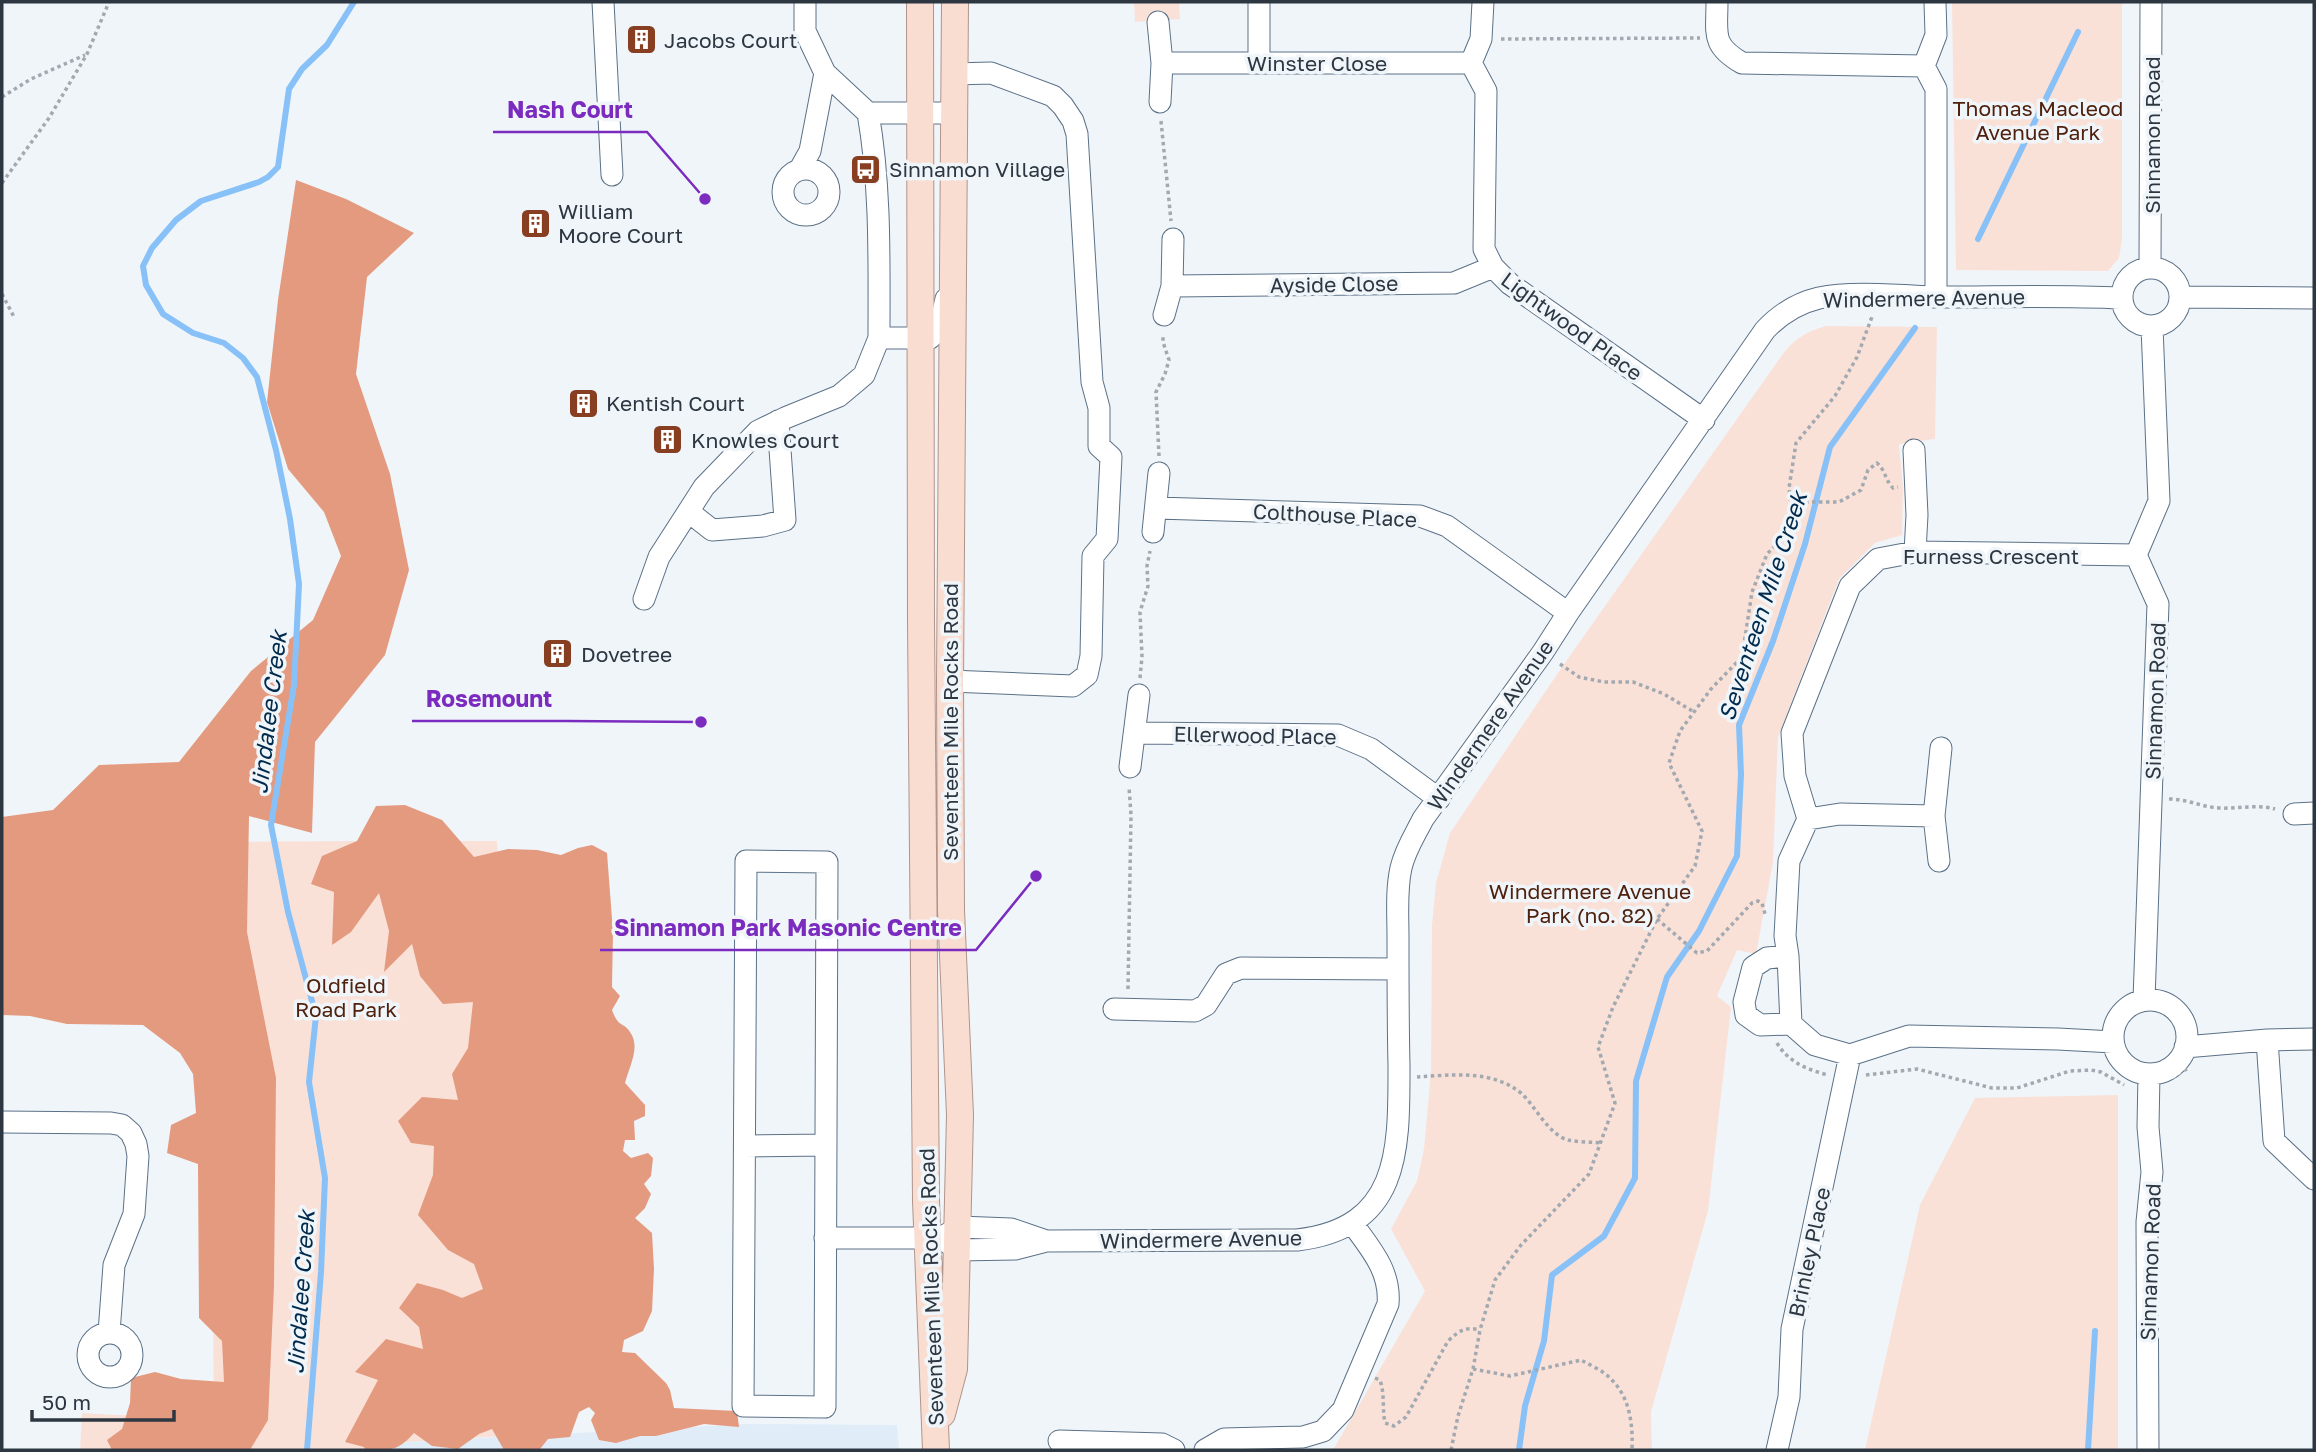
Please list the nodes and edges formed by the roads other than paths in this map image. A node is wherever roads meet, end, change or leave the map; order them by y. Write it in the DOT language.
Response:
graph roads {
  1 [pos="603,2"];
  2 [pos="805,2"];
  3 [pos="920,2"];
  4 [pos="955,2"];
  5 [pos="1259,2"];
  6 [pos="1483,2"];
  7 [pos="1717,2"];
  8 [pos="1936,2"];
  9 [pos="2151,2"];
  10 [pos="1158,22"];
  11 [pos="1259,62"];
  12 [pos="1163,63"];
  13 [pos="1471,63"];
  14 [pos="1924,66"];
  15 [pos="825,73"];
  16 [pos="954,74"];
  17 [pos="1160,102"];
  18 [pos="868,113"];
  19 [pos="920,113"];
  20 [pos="954,113"];
  21 [pos="805,160"];
  22 [pos="612,175"];
  23 [pos="1173,239"];
  24 [pos="1493,267"];
  25 [pos="2150,268"];
  26 [pos="951,276"];
  27 [pos="1172,286"];
  28 [pos="1936,296"];
  29 [pos="2180,297"];
  30 [pos="2314,298"];
  31 [pos="2121,299"];
  32 [pos="1164,316"];
  33 [pos="2152,327"];
  34 [pos="922,337"];
  35 [pos="880,338"];
  36 [pos="1704,420"];
  37 [pos="778,421"];
  38 [pos="1914,450"];
  39 [pos="1159,473"];
  40 [pos="1157,508"];
  41 [pos="689,512"];
  42 [pos="1153,532"];
  43 [pos="1915,552"];
  44 [pos="2136,555"];
  45 [pos="644,599"];
  46 [pos="1568,612"];
  47 [pos="950,681"];
  48 [pos="1139,695"];
  49 [pos="1136,733"];
  50 [pos="1941,748"];
  51 [pos="1130,767"];
  52 [pos="1439,799"];
  53 [pos="1934,816"];
  54 [pos="1808,819"];
  55 [pos="1939,861"];
  56 [pos="1788,956"];
  57 [pos="1398,969"];
  58 [pos="2144,1000"];
  59 [pos="1121,1009"];
  60 [pos="1791,1024"];
  61 [pos="2314,1039"];
  62 [pos="2267,1040"];
  63 [pos="2113,1042"];
  64 [pos="2185,1047"];
  65 [pos="1850,1055"];
  66 [pos="2149,1074"];
  67 [pos="2,1122"];
  68 [pos="826,1145"];
  69 [pos="744,1146"];
  70 [pos="2314,1179"];
  71 [pos="1352,1223"];
  72 [pos="825,1238"];
  73 [pos="946,1238"];
  74 [pos="109,1333"];
  75 [pos="1059,1441"];
  76 [pos="936,1445"];
  77 [pos="1174,1450"];
  78 [pos="1205,1450"];
  79 [pos="1777,1450"];
  80 [pos="2148,1450"];
  1 -- 22 [label="street"];
  2 -- 15 [label="street"];
  3 -- 19 [label="main road, Seventeen Mile Rocks Road"];
  4 -- 16 [label="main road, Seventeen Mile Rocks Road"];
  5 -- 11 [label="street"];
  6 -- 13 [label="street"];
  7 -- 14 [label="street"];
  8 -- 14 [label="street"];
  9 -- 25 [label="street, Sinnamon Road"];
  10 -- 12 [label="street"];
  11 -- 12 [label="street, Winster Close"];
  11 -- 13 [label="street, Winster Close"];
  12 -- 17 [label="street"];
  13 -- 24 [label="street, Lightwood Place"];
  14 -- 28 [label="street"];
  15 -- 18 [label="street"];
  15 -- 21 [label="street"];
  16 -- 20 [label="main road, Seventeen Mile Rocks Road"];
  16 -- 47 [label="street"];
  18 -- 19 [label="street"];
  18 -- 35 [label="street"];
  19 -- 20 [label="street"];
  19 -- 34 [label="main road, Seventeen Mile Rocks Road"];
  20 -- 26 [label="main road, Seventeen Mile Rocks Road"];
  21 -- 21 [label="street"];
  23 -- 27 [label="street"];
  24 -- 27 [label="street, Ayside Close"];
  24 -- 36 [label="street, Lightwood Place"];
  25 -- 29 [label="street"];
  25 -- 31 [label="street"];
  26 -- 34 [label="street"];
  26 -- 47 [label="main road, Seventeen Mile Rocks Road"];
  27 -- 32 [label="street"];
  28 -- 31 [label="street, Windermere Avenue"];
  28 -- 36 [label="street, Windermere Avenue"];
  29 -- 30 [label="street"];
  29 -- 33 [label="street"];
  31 -- 33 [label="street"];
  33 -- 44 [label="street"];
  34 -- 35 [label="street"];
  34 -- 73 [label="main road, Seventeen Mile Rocks Road"];
  35 -- 37 [label="street"];
  36 -- 46 [label="street, Windermere Avenue"];
  37 -- 41 [label="street"];
  37 -- 41 [label="street"];
  38 -- 43 [label="street"];
  39 -- 40 [label="street"];
  40 -- 42 [label="street"];
  40 -- 46 [label="street, Colthouse Place"];
  41 -- 45 [label="street"];
  43 -- 44 [label="street, Furness Crescent"];
  43 -- 54 [label="street, Furness Crescent"];
  44 -- 58 [label="street, Sinnamon Road"];
  46 -- 52 [label="street, Windermere Avenue"];
  47 -- 73 [label="main road, Seventeen Mile Rocks Road"];
  48 -- 49 [label="street"];
  49 -- 51 [label="street"];
  49 -- 52 [label="street, Ellerwood Place"];
  50 -- 53 [label="street"];
  52 -- 57 [label="street, Windermere Avenue"];
  53 -- 54 [label="street"];
  53 -- 55 [label="street"];
  54 -- 56 [label="street"];
  56 -- 60 [label="street"];
  56 -- 60 [label="street"];
  57 -- 59 [label="street"];
  57 -- 71 [label="street, Windermere Avenue"];
  58 -- 63 [label="street"];
  58 -- 64 [label="street"];
  60 -- 65 [label="street"];
  61 -- 62 [label="street"];
  62 -- 64 [label="street"];
  62 -- 70 [label="street"];
  63 -- 65 [label="street"];
  63 -- 66 [label="street"];
  64 -- 66 [label="street"];
  65 -- 79 [label="street, Brinley Place"];
  66 -- 80 [label="street, Sinnamon Road"];
  67 -- 74 [label="street"];
  68 -- 69 [label="street"];
  68 -- 69 [label="street"];
  68 -- 72 [label="street"];
  69 -- 72 [label="street"];
  71 -- 73 [label="street, Windermere Avenue"];
  71 -- 78 [label="street"];
  72 -- 73 [label="street, Windermere Avenue"];
  73 -- 76 [label="main road, Seventeen Mile Rocks Road"];
  73 -- 76 [label="main road, Seventeen Mile Rocks Road"];
  75 -- 77 [label="street"];
}
